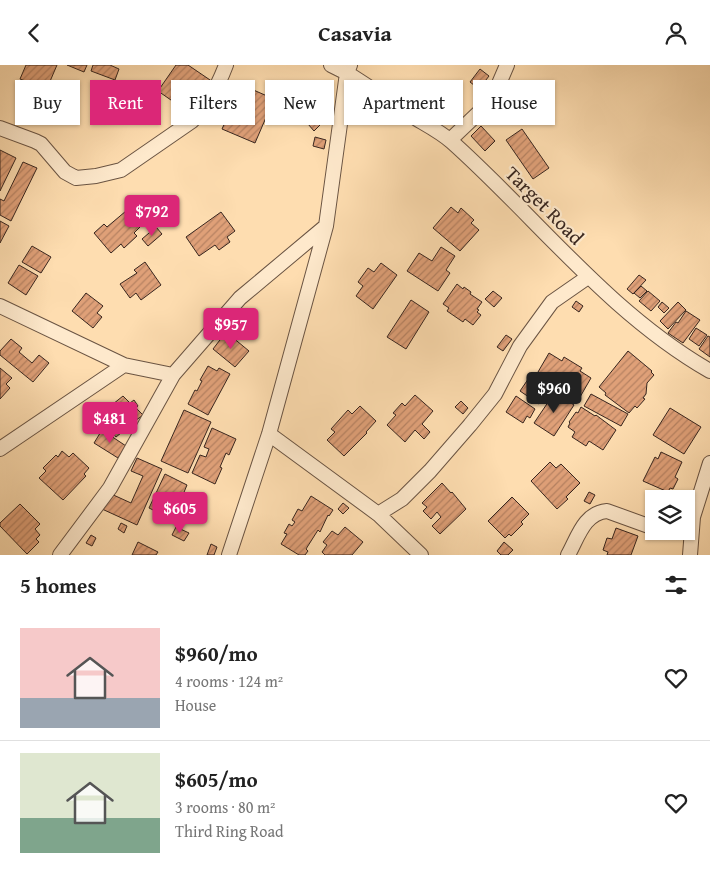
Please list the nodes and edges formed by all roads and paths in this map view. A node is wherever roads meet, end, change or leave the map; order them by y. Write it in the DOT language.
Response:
graph roads {
  1 [pos="226,65"];
  2 [pos="331,65"];
  3 [pos="507,65"];
  4 [pos="349,69"];
  5 [pos="0,128"];
  6 [pos="450,140"];
  7 [pos="326,226"];
  8 [pos="588,277"];
  9 [pos="0,306"];
  10 [pos="124,365"];
  11 [pos="710,371"];
  12 [pos="173,375"];
  13 [pos="269,434"];
  14 [pos="0,449"];
  15 [pos="710,463"];
  16 [pos="695,505"];
  17 [pos="378,514"];
  18 [pos="645,525"];
  19 [pos="690,540"];
  20 [pos="60,555"];
  21 [pos="229,555"];
  22 [pos="421,555"];
  23 [pos="568,555"];
  24 [pos="690,555"];
  1 -- 5 [label="street"];
  2 -- 4 [label="street, Target Road"];
  3 -- 6 [label="street"];
  4 -- 6 [label="street, Target Road"];
  4 -- 7 [label="street"];
  6 -- 8 [label="street, Target Road"];
  7 -- 12 [label="street"];
  7 -- 13 [label="street"];
  8 -- 11 [label="street, Target Road"];
  8 -- 17 [label="street"];
  9 -- 10 [label="street"];
  10 -- 12 [label="street"];
  10 -- 14 [label="street"];
  12 -- 20 [label="street"];
  13 -- 17 [label="street"];
  13 -- 21 [label="street"];
  15 -- 16 [label="street"];
  17 -- 22 [label="street"];
  18 -- 23 [label="street"];
  19 -- 24 [label="street"];
}
